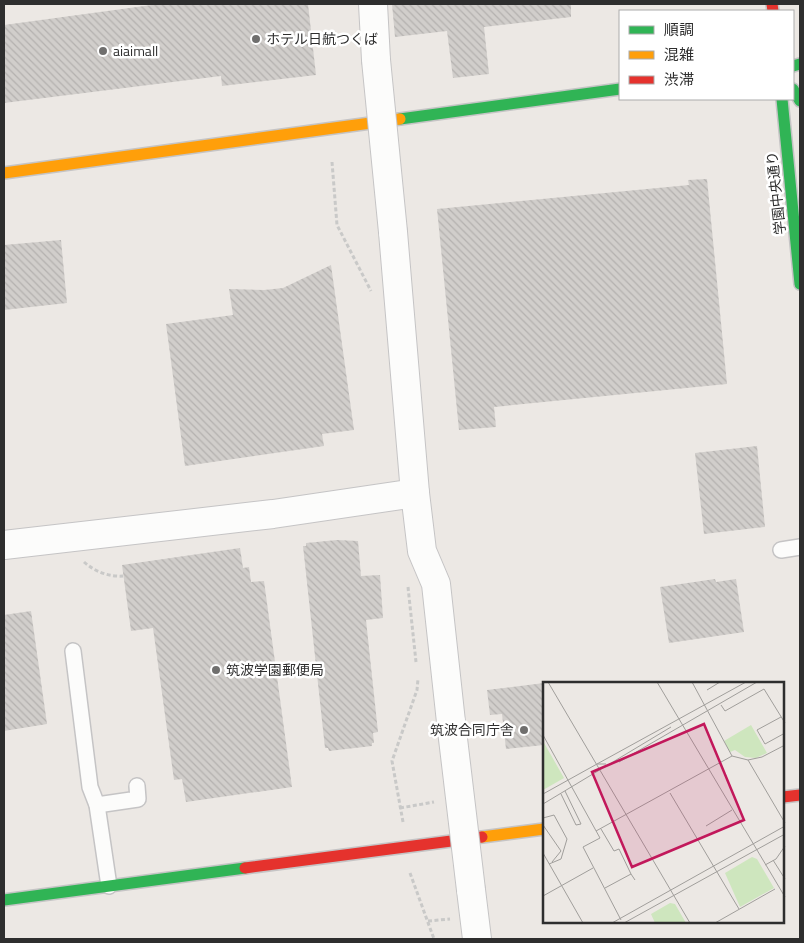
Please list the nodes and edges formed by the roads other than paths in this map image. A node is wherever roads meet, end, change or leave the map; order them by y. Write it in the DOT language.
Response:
graph roads {
  1 [pos="373,4"];
  2 [pos="619,89"];
  3 [pos="782,100"];
  4 [pos="4,173"];
  5 [pos="800,284"];
  6 [pos="415,492"];
  7 [pos="4,545"];
  8 [pos="800,547"];
  9 [pos="781,550"];
  10 [pos="73,652"];
  11 [pos="137,786"];
  12 [pos="800,795"];
  13 [pos="784,797"];
  14 [pos="96,805"];
  15 [pos="543,829"];
  16 [pos="109,886"];
  17 [pos="4,900"];
  18 [pos="476,939"];
  1 -- 6 [label="street, bridge"];
  2 -- 4 [label="street"];
  3 -- 5 [label="street, 学園中央通り"];
  6 -- 7 [label="street"];
  6 -- 18 [label="street, bridge"];
  8 -- 9 [label="lane"];
  10 -- 14 [label="lane"];
  11 -- 14 [label="lane"];
  12 -- 13 [label="street"];
  14 -- 16 [label="lane"];
  15 -- 16 [label="street"];
  16 -- 17 [label="street"];
}
